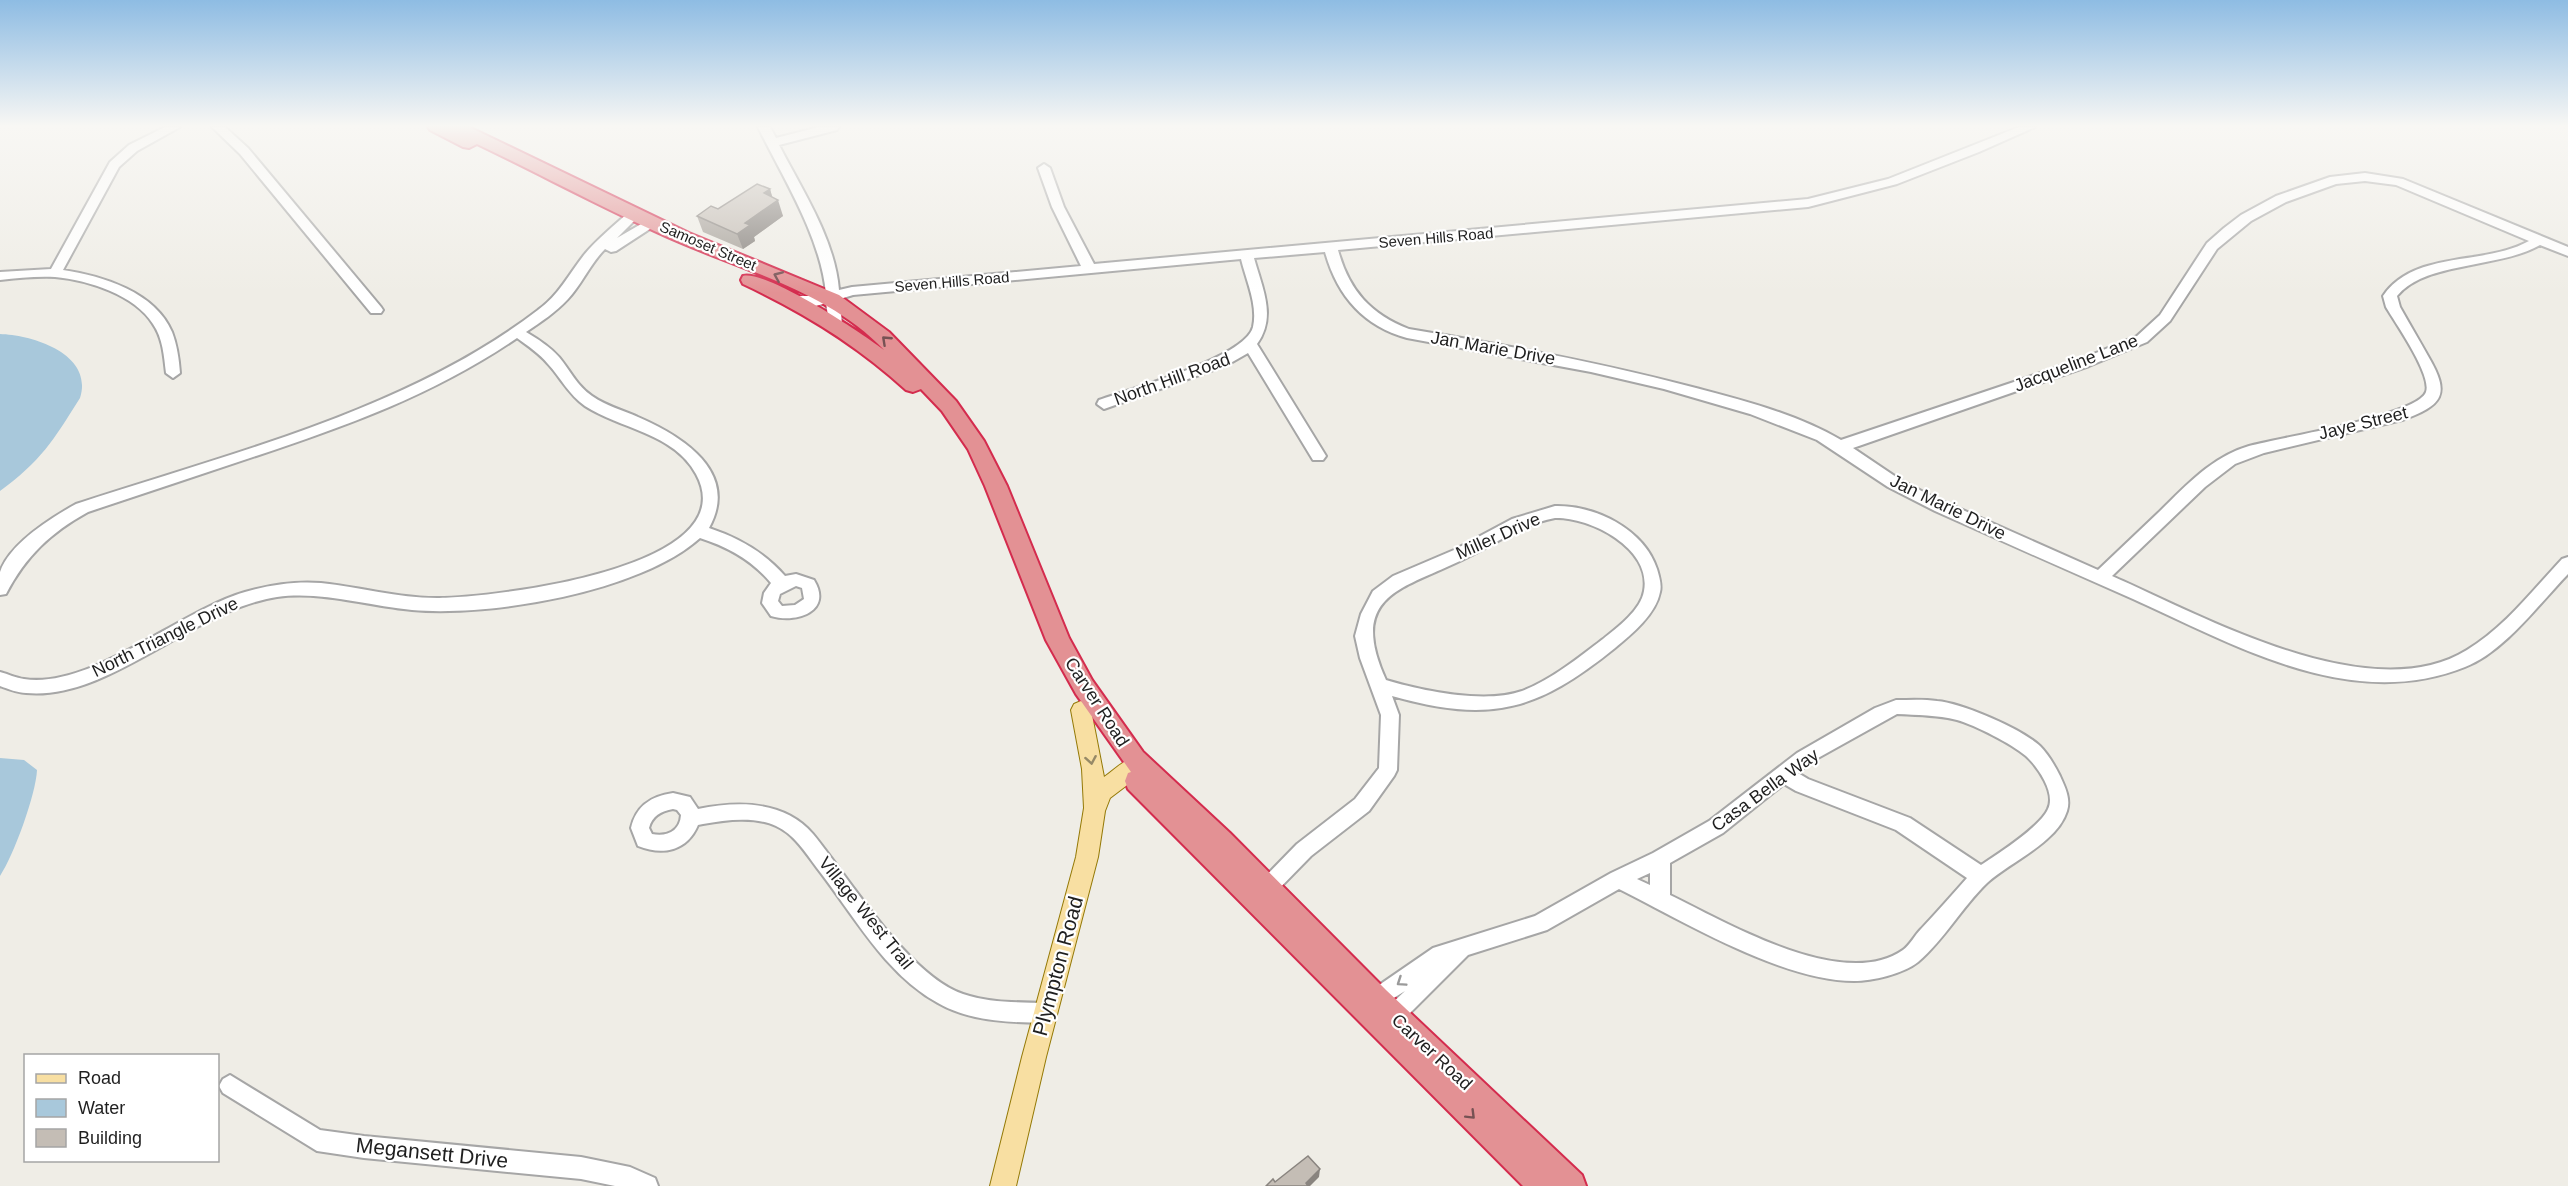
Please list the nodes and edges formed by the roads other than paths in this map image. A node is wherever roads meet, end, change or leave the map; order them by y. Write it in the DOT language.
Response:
graph roads {
  1 [pos="104,182"];
  2 [pos="270,182"];
  3 [pos="554,182"];
  4 [pos="563,182"];
  5 [pos="791,182"];
  6 [pos="1049,182"];
  7 [pos="1891,182"];
  8 [pos="2333,182"];
  9 [pos="2400,182"];
  10 [pos="639,222"];
  11 [pos="2538,241"];
  12 [pos="1331,248"];
  13 [pos="2568,252"];
  14 [pos="1246,255"];
  15 [pos="1090,270"];
  16 [pos="56,273"];
  17 [pos="0,276"];
  18 [pos="832,299"];
  19 [pos="794,302"];
  20 [pos="376,310"];
  21 [pos="835,326"];
  22 [pos="517,332"];
  23 [pos="1250,344"];
  24 [pos="173,373"];
  25 [pos="1104,404"];
  26 [pos="1838,447"];
  27 [pos="1318,456"];
  28 [pos="698,531"];
  29 [pos="2568,563"];
  30 [pos="2099,578"];
  31 [pos="782,584"];
  32 [pos="0,589"];
  33 [pos="0,679"];
  34 [pos="1380,685"];
  35 [pos="1081,710"];
  36 [pos="1134,768"];
  37 [pos="1782,773"];
  38 [pos="1094,811"];
  39 [pos="692,818"];
  40 [pos="1660,859"];
  41 [pos="1981,876"];
  42 [pos="1618,879"];
  43 [pos="1262,894"];
  44 [pos="1660,900"];
  45 [pos="1385,1007"];
  46 [pos="1045,1013"];
  47 [pos="230,1086"];
  48 [pos="646,1186"];
  49 [pos="1003,1186"];
  50 [pos="1544,1186"];
  51 [pos="1571,1186"];
  1 -- 16 [label="street"];
  2 -- 20 [label="street"];
  3 -- 10 [label="highway, Samoset Street"];
  4 -- 10 [label="highway, Samoset Street"];
  5 -- 18 [label="street"];
  6 -- 15 [label="street"];
  7 -- 12 [label="street, Seven Hills Road"];
  8 -- 26 [label="street, Jacqueline Lane"];
  9 -- 11 [label="street, Jacqueline Lane"];
  18 -- 10 [label="highway, Samoset Street, one-way"];
  10 -- 19 [label="highway, Samoset Street"];
  10 -- 22 [label="street"];
  11 -- 13 [label="street, Jacqueline Lane"];
  11 -- 30 [label="street, Jaye Street"];
  12 -- 14 [label="street, Seven Hills Road"];
  12 -- 26 [label="street, Jan Marie Drive"];
  14 -- 15 [label="street, Seven Hills Road"];
  14 -- 23 [label="street, North Hill Road"];
  15 -- 18 [label="street, Seven Hills Road"];
  16 -- 17 [label="street"];
  16 -- 24 [label="street"];
  18 -- 19 [label="street, Seven Hills Road"];
  18 -- 21 [label="street"];
  36 -- 18 [label="highway, Carver Road, one-way"];
  19 -- 21 [label="highway, Carver Road"];
  21 -- 35 [label="highway, Carver Road"];
  22 -- 28 [label="street, North Triangle Drive"];
  22 -- 32 [label="street"];
  23 -- 25 [label="street, North Hill Road"];
  23 -- 27 [label="street"];
  26 -- 30 [label="street, Jan Marie Drive"];
  28 -- 31 [label="street"];
  28 -- 33 [label="street, North Triangle Drive"];
  29 -- 30 [label="street, Jan Marie Drive"];
  34 -- 34 [label="street, Miller Drive"];
  34 -- 43 [label="street, Miller Drive"];
  35 -- 36 [label="highway, Carver Road"];
  35 -- 38 [label="main road, one-way"];
  36 -- 38 [label="main road, Plympton Road"];
  36 -- 43 [label="highway, Carver Road"];
  37 -- 40 [label="street, Casa Bella Way"];
  37 -- 41 [label="street"];
  37 -- 41 [label="street, Casa Bella Way"];
  38 -- 46 [label="main road, Plympton Road"];
  39 -- 46 [label="street, Village West Trail"];
  40 -- 42 [label="street, Casa Bella Way"];
  40 -- 44 [label="street"];
  41 -- 44 [label="street, Casa Bella Way"];
  42 -- 44 [label="street, Casa Bella Way"];
  42 -- 45 [label="street, Casa Bella Way"];
  43 -- 45 [label="highway, Carver Road"];
  43 -- 50 [label="highway, Carver Road, one-way"];
  45 -- 51 [label="highway, Carver Road"];
  46 -- 49 [label="main road, Plympton Road"];
  47 -- 48 [label="street, Megansett Drive"];
}
